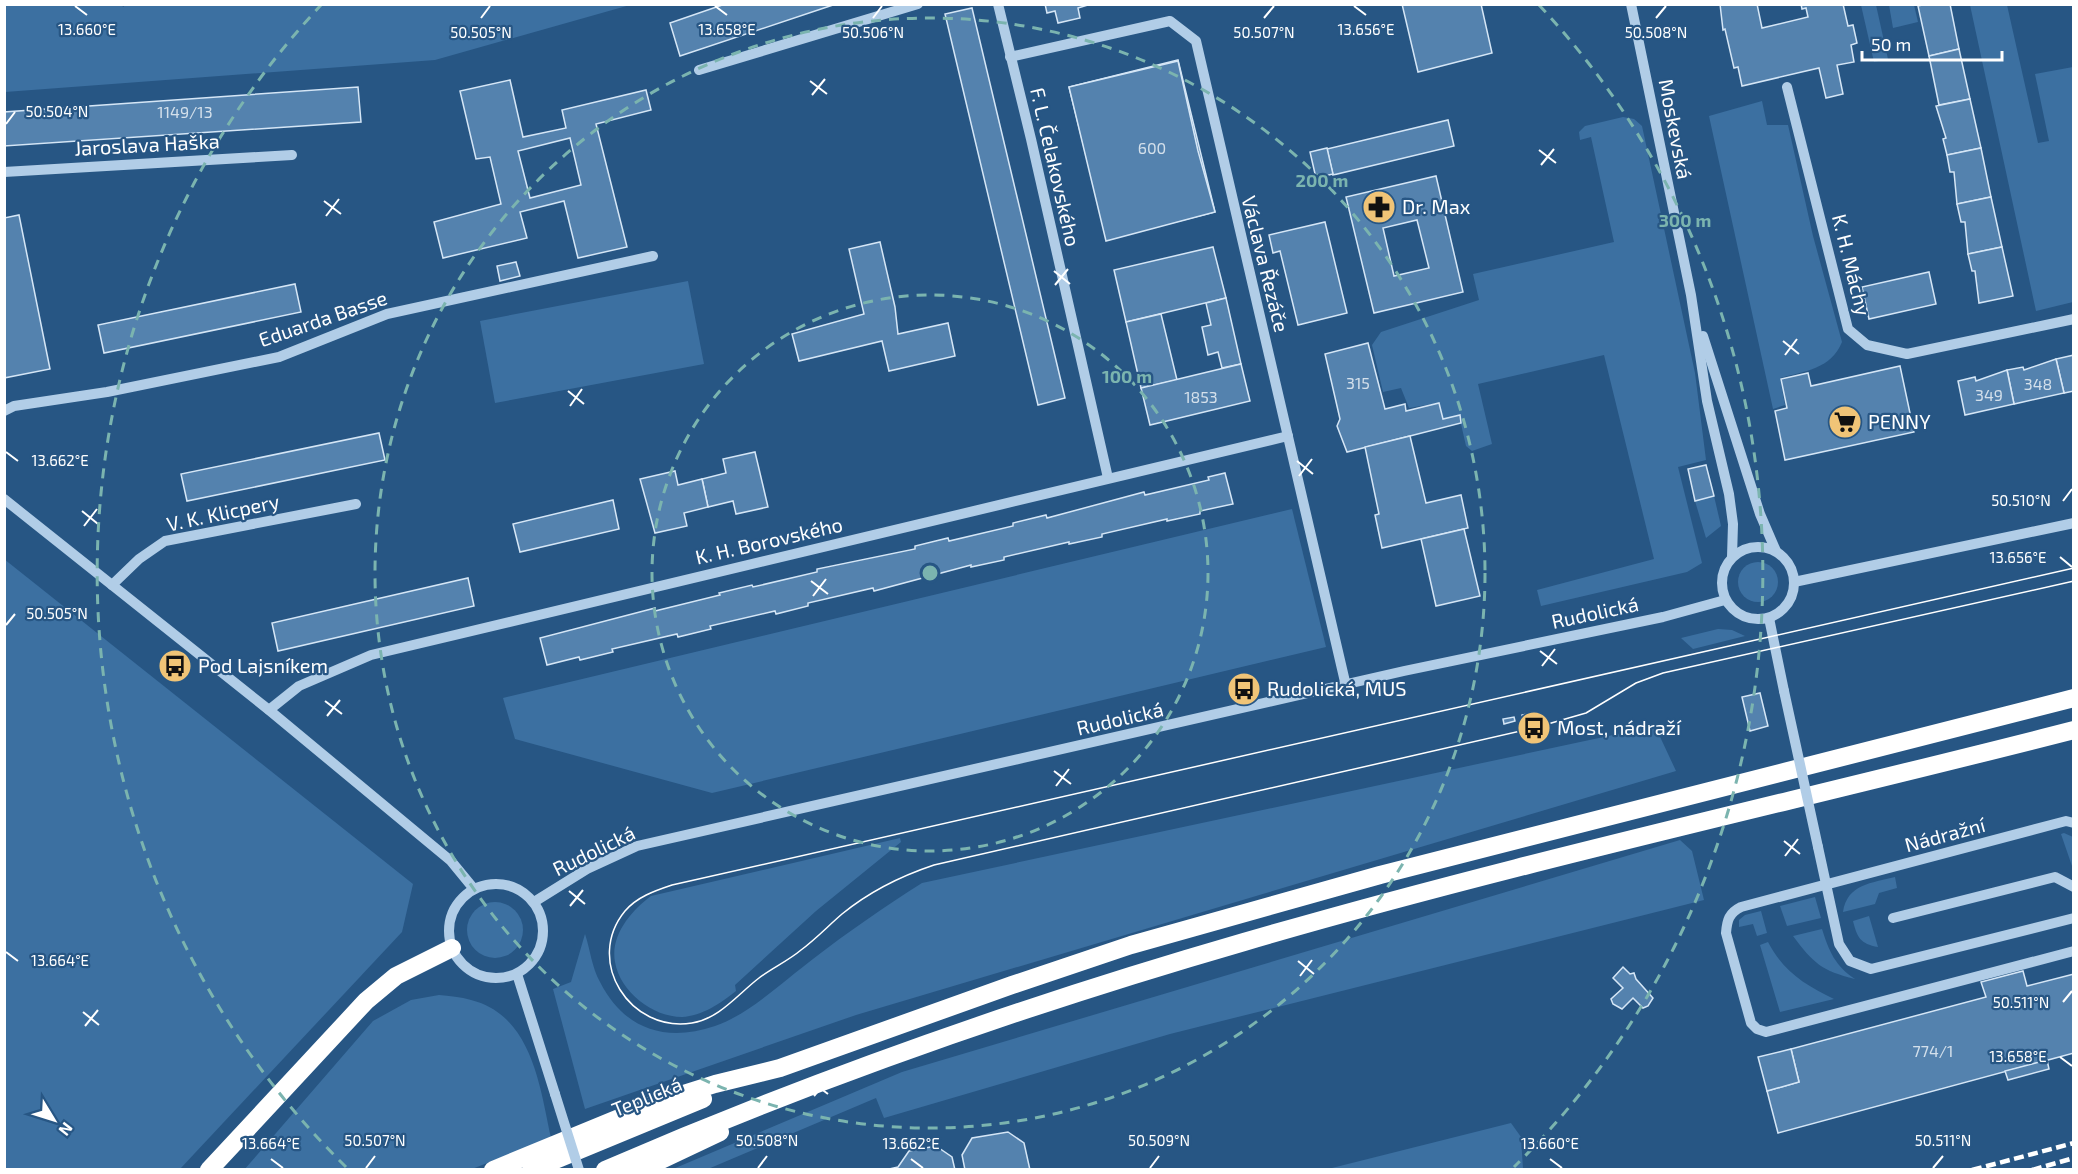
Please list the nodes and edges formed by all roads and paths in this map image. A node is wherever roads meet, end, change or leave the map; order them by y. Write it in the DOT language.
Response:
graph roads {
  1 [pos="918,4"];
  2 [pos="998,4"];
  3 [pos="1631,4"];
  4 [pos="1010,57"];
  5 [pos="699,70"];
  6 [pos="1787,87"];
  7 [pos="292,155"];
  8 [pos="4,172"];
  9 [pos="653,256"];
  10 [pos="1690,295"];
  11 [pos="2073,319"];
  12 [pos="4,411"];
  13 [pos="1288,436"];
  14 [pos="1108,478"];
  15 [pos="4,499"];
  16 [pos="356,504"];
  17 [pos="2073,523"];
  18 [pos="1776,551"];
  19 [pos="1732,557"];
  20 [pos="1794,582"];
  21 [pos="112,585"];
  22 [pos="1725,600"];
  23 [pos="1769,618"];
  24 [pos="1346,686"];
  25 [pos="2073,698"];
  26 [pos="269,710"];
  27 [pos="2073,730"];
  28 [pos="2073,823"];
  29 [pos="1826,883"];
  30 [pos="2073,887"];
  31 [pos="474,889"];
  32 [pos="534,902"];
  33 [pos="1893,918"];
  34 [pos="2073,918"];
  35 [pos="452,948"];
  36 [pos="2073,951"];
  37 [pos="517,974"];
  38 [pos="780,1068"];
  39 [pos="784,1095"];
  40 [pos="244,1134"];
  41 [pos="209,1170"];
  42 [pos="223,1170"];
  43 [pos="493,1170"];
  44 [pos="531,1170"];
  45 [pos="579,1170"];
  46 [pos="605,1170"];
  47 [pos="640,1170"];
  1 -- 5 [label="street"];
  2 -- 4 [label="street, F. L. Čelakovského"];
  3 -- 10 [label="street, Moskevská"];
  4 -- 13 [label="street, Václava Řezáče"];
  4 -- 14 [label="street, F. L. Čelakovského"];
  6 -- 11 [label="street, K. H. Máchy"];
  7 -- 8 [label="street, Jaroslava Haška"];
  9 -- 12 [label="street, Eduarda Basse"];
  10 -- 18 [label="street, Moskevská"];
  10 -- 19 [label="street, Moskevská"];
  13 -- 14 [label="street, K. H. Borovského"];
  13 -- 24 [label="street, Václava Řezáče"];
  14 -- 26 [label="street, K. H. Borovského"];
  15 -- 21 [label="street"];
  16 -- 21 [label="street, V. K. Klicpery"];
  17 -- 20 [label="street"];
  18 -- 19 [label="street"];
  18 -- 20 [label="street"];
  19 -- 22 [label="street"];
  20 -- 23 [label="street"];
  21 -- 26 [label="street"];
  22 -- 23 [label="street"];
  22 -- 24 [label="street, Rudolická"];
  23 -- 29 [label="street, bridge"];
  24 -- 32 [label="street, Rudolická"];
  25 -- 38 [label="highway"];
  26 -- 31 [label="street"];
  27 -- 39 [label="highway"];
  28 -- 29 [label="street, Nádražní"];
  29 -- 34 [label="street"];
  29 -- 36 [label="street, Nádražní"];
  30 -- 33 [label="street"];
  31 -- 32 [label="street"];
  31 -- 35 [label="street"];
  32 -- 37 [label="street"];
  35 -- 37 [label="street"];
  35 -- 40 [label="highway"];
  37 -- 45 [label="street, bridge"];
  38 -- 43 [label="highway"];
  38 -- 44 [label="highway, Teplická"];
  39 -- 46 [label="highway"];
  39 -- 47 [label="highway"];
  40 -- 41 [label="highway"];
  40 -- 42 [label="highway"];
}
